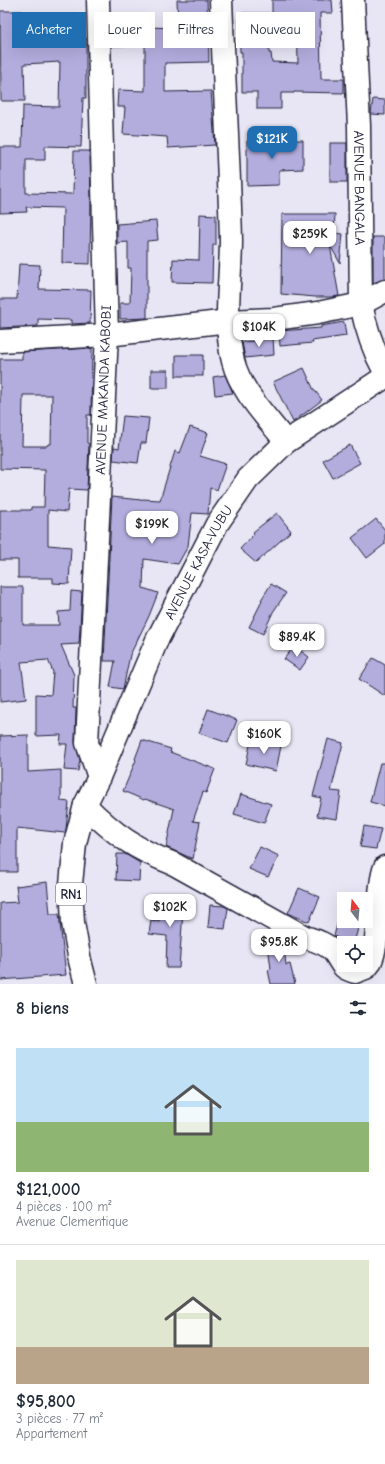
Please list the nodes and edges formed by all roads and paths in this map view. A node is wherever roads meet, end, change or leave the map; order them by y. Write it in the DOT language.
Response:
graph roads {
  1 [pos="98,0"];
  2 [pos="221,0"];
  3 [pos="353,0"];
  4 [pos="385,291"];
  5 [pos="361,304"];
  6 [pos="229,321"];
  7 [pos="107,335"];
  8 [pos="0,341"];
  9 [pos="385,372"];
  10 [pos="385,377"];
  11 [pos="286,442"];
  12 [pos="99,777"];
  13 [pos="85,805"];
  14 [pos="385,867"];
  15 [pos="86,984"];
  1 -- 7 [label="main road, AVENUE MAKANDA KABOBI"];
  2 -- 6 [label="main road"];
  3 -- 5 [label="main road, AVENUE BANGALA"];
  4 -- 5 [label="main road"];
  5 -- 6 [label="main road"];
  5 -- 9 [label="main road, AVENUE BANGALA"];
  6 -- 7 [label="main road"];
  6 -- 11 [label="main road"];
  7 -- 8 [label="main road"];
  7 -- 12 [label="main road, AVENUE MAKANDA KABOBI"];
  10 -- 11 [label="main road, AVENUE KASA-VUBU / RN1"];
  11 -- 12 [label="main road, AVENUE KASA-VUBU / RN1"];
  12 -- 13 [label="main road, AVENUE KASA-VUBU / RN1"];
  13 -- 14 [label="main road"];
  13 -- 15 [label="main road, RN1"];
}
